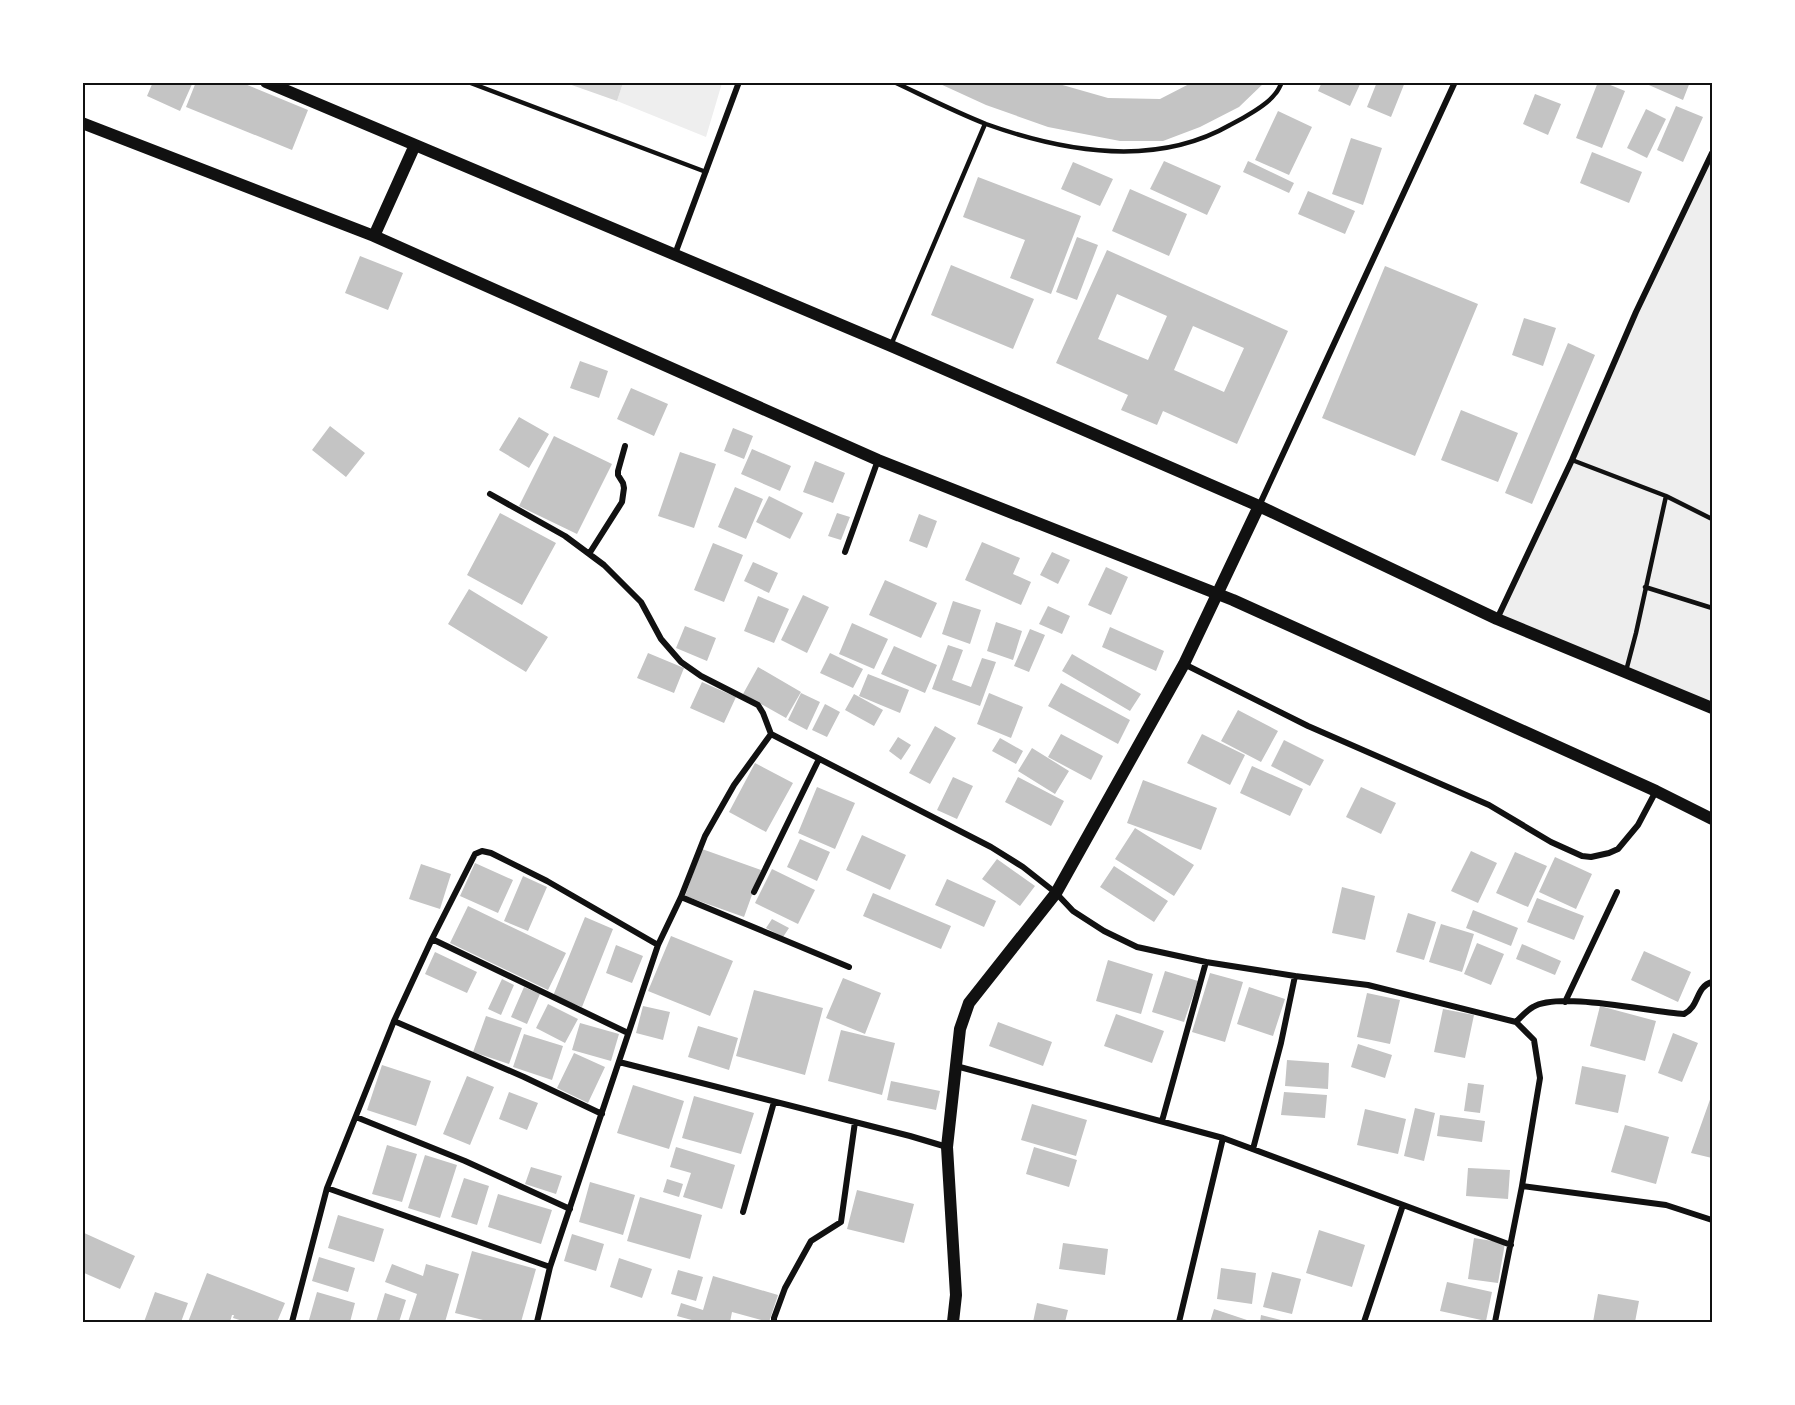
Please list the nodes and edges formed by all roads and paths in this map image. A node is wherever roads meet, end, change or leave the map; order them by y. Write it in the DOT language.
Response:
graph roads {
  1 [pos="266,82"];
  2 [pos="468,82"];
  3 [pos="739,82"];
  4 [pos="894,82"];
  5 [pos="1282,82"];
  6 [pos="1455,82"];
  7 [pos="82,123"];
  8 [pos="985,124"];
  9 [pos="415,145"];
  10 [pos="1713,153"];
  11 [pos="706,172"];
  12 [pos="374,236"];
  13 [pos="675,254"];
  14 [pos="891,346"];
  15 [pos="625,446"];
  16 [pos="878,460"];
  17 [pos="1572,460"];
  18 [pos="490,494"];
  19 [pos="1666,496"];
  20 [pos="1259,506"];
  21 [pos="1713,519"];
  22 [pos="845,552"];
  23 [pos="589,554"];
  24 [pos="1645,587"];
  25 [pos="1713,608"];
  26 [pos="1497,619"];
  27 [pos="1184,664"];
  28 [pos="1626,671"];
  29 [pos="1713,708"];
  30 [pos="771,734"];
  31 [pos="819,759"];
  32 [pos="1656,791"];
  33 [pos="1713,819"];
  34 [pos="754,892"];
  35 [pos="1617,892"];
  36 [pos="1056,893"];
  37 [pos="681,897"];
  38 [pos="432,939"];
  39 [pos="658,945"];
  40 [pos="1206,962"];
  41 [pos="849,967"];
  42 [pos="1295,976"];
  43 [pos="1713,982"];
  44 [pos="1565,1002"];
  45 [pos="394,1021"];
  46 [pos="1516,1022"];
  47 [pos="628,1033"];
  48 [pos="619,1062"];
  49 [pos="956,1066"];
  50 [pos="774,1102"];
  51 [pos="602,1114"];
  52 [pos="356,1117"];
  53 [pos="1162,1121"];
  54 [pos="855,1122"];
  55 [pos="1223,1138"];
  56 [pos="947,1147"];
  57 [pos="1253,1149"];
  58 [pos="1522,1186"];
  59 [pos="327,1188"];
  60 [pos="1403,1205"];
  61 [pos="570,1209"];
  62 [pos="743,1212"];
  63 [pos="1713,1220"];
  64 [pos="1511,1245"];
  65 [pos="550,1267"];
  66 [pos="292,1323"];
  67 [pos="537,1323"];
  68 [pos="774,1323"];
  69 [pos="953,1323"];
  70 [pos="1179,1323"];
  71 [pos="1364,1323"];
  72 [pos="1495,1323"];
  1 -- 9 [label="main road"];
  2 -- 11 [label="lane"];
  3 -- 11 [label="street"];
  4 -- 8 [label="lane"];
  5 -- 8 [label="lane"];
  6 -- 20 [label="street"];
  7 -- 12 [label="main road"];
  8 -- 14 [label="lane"];
  9 -- 12 [label="main road"];
  9 -- 13 [label="main road"];
  10 -- 17 [label="street"];
  11 -- 13 [label="street"];
  12 -- 16 [label="main road"];
  13 -- 14 [label="main road"];
  14 -- 20 [label="main road"];
  15 -- 23 [label="street"];
  16 -- 22 [label="street"];
  16 -- 32 [label="main road"];
  17 -- 19 [label="lane"];
  17 -- 26 [label="street"];
  18 -- 23 [label="street"];
  19 -- 21 [label="lane"];
  19 -- 24 [label="lane"];
  20 -- 26 [label="main road"];
  20 -- 27 [label="main road"];
  23 -- 30 [label="street"];
  24 -- 25 [label="lane"];
  24 -- 28 [label="lane"];
  26 -- 28 [label="main road"];
  27 -- 32 [label="street"];
  27 -- 36 [label="main road"];
  28 -- 29 [label="main road"];
  30 -- 31 [label="street"];
  30 -- 37 [label="street"];
  31 -- 34 [label="street"];
  31 -- 36 [label="street"];
  32 -- 33 [label="main road"];
  35 -- 44 [label="street"];
  36 -- 40 [label="street"];
  36 -- 49 [label="main road"];
  37 -- 39 [label="street"];
  37 -- 41 [label="street"];
  38 -- 39 [label="street"];
  38 -- 45 [label="street"];
  38 -- 47 [label="street"];
  39 -- 47 [label="street"];
  40 -- 42 [label="street"];
  40 -- 53 [label="street"];
  42 -- 46 [label="street"];
  42 -- 57 [label="street"];
  43 -- 44 [label="street"];
  44 -- 46 [label="street"];
  45 -- 51 [label="street"];
  45 -- 52 [label="street"];
  46 -- 58 [label="street"];
  47 -- 48 [label="street"];
  48 -- 50 [label="street"];
  48 -- 51 [label="street"];
  49 -- 53 [label="street"];
  49 -- 56 [label="main road"];
  50 -- 54 [label="street"];
  50 -- 62 [label="street"];
  51 -- 61 [label="street"];
  52 -- 59 [label="street"];
  52 -- 61 [label="street"];
  53 -- 55 [label="street"];
  54 -- 56 [label="street"];
  54 -- 68 [label="street"];
  55 -- 57 [label="street"];
  55 -- 70 [label="street"];
  56 -- 69 [label="main road"];
  57 -- 60 [label="street"];
  58 -- 63 [label="street"];
  58 -- 64 [label="street"];
  59 -- 65 [label="street"];
  59 -- 66 [label="street"];
  60 -- 64 [label="street"];
  60 -- 71 [label="street"];
  61 -- 65 [label="street"];
  64 -- 72 [label="street"];
  65 -- 67 [label="street"];
}
